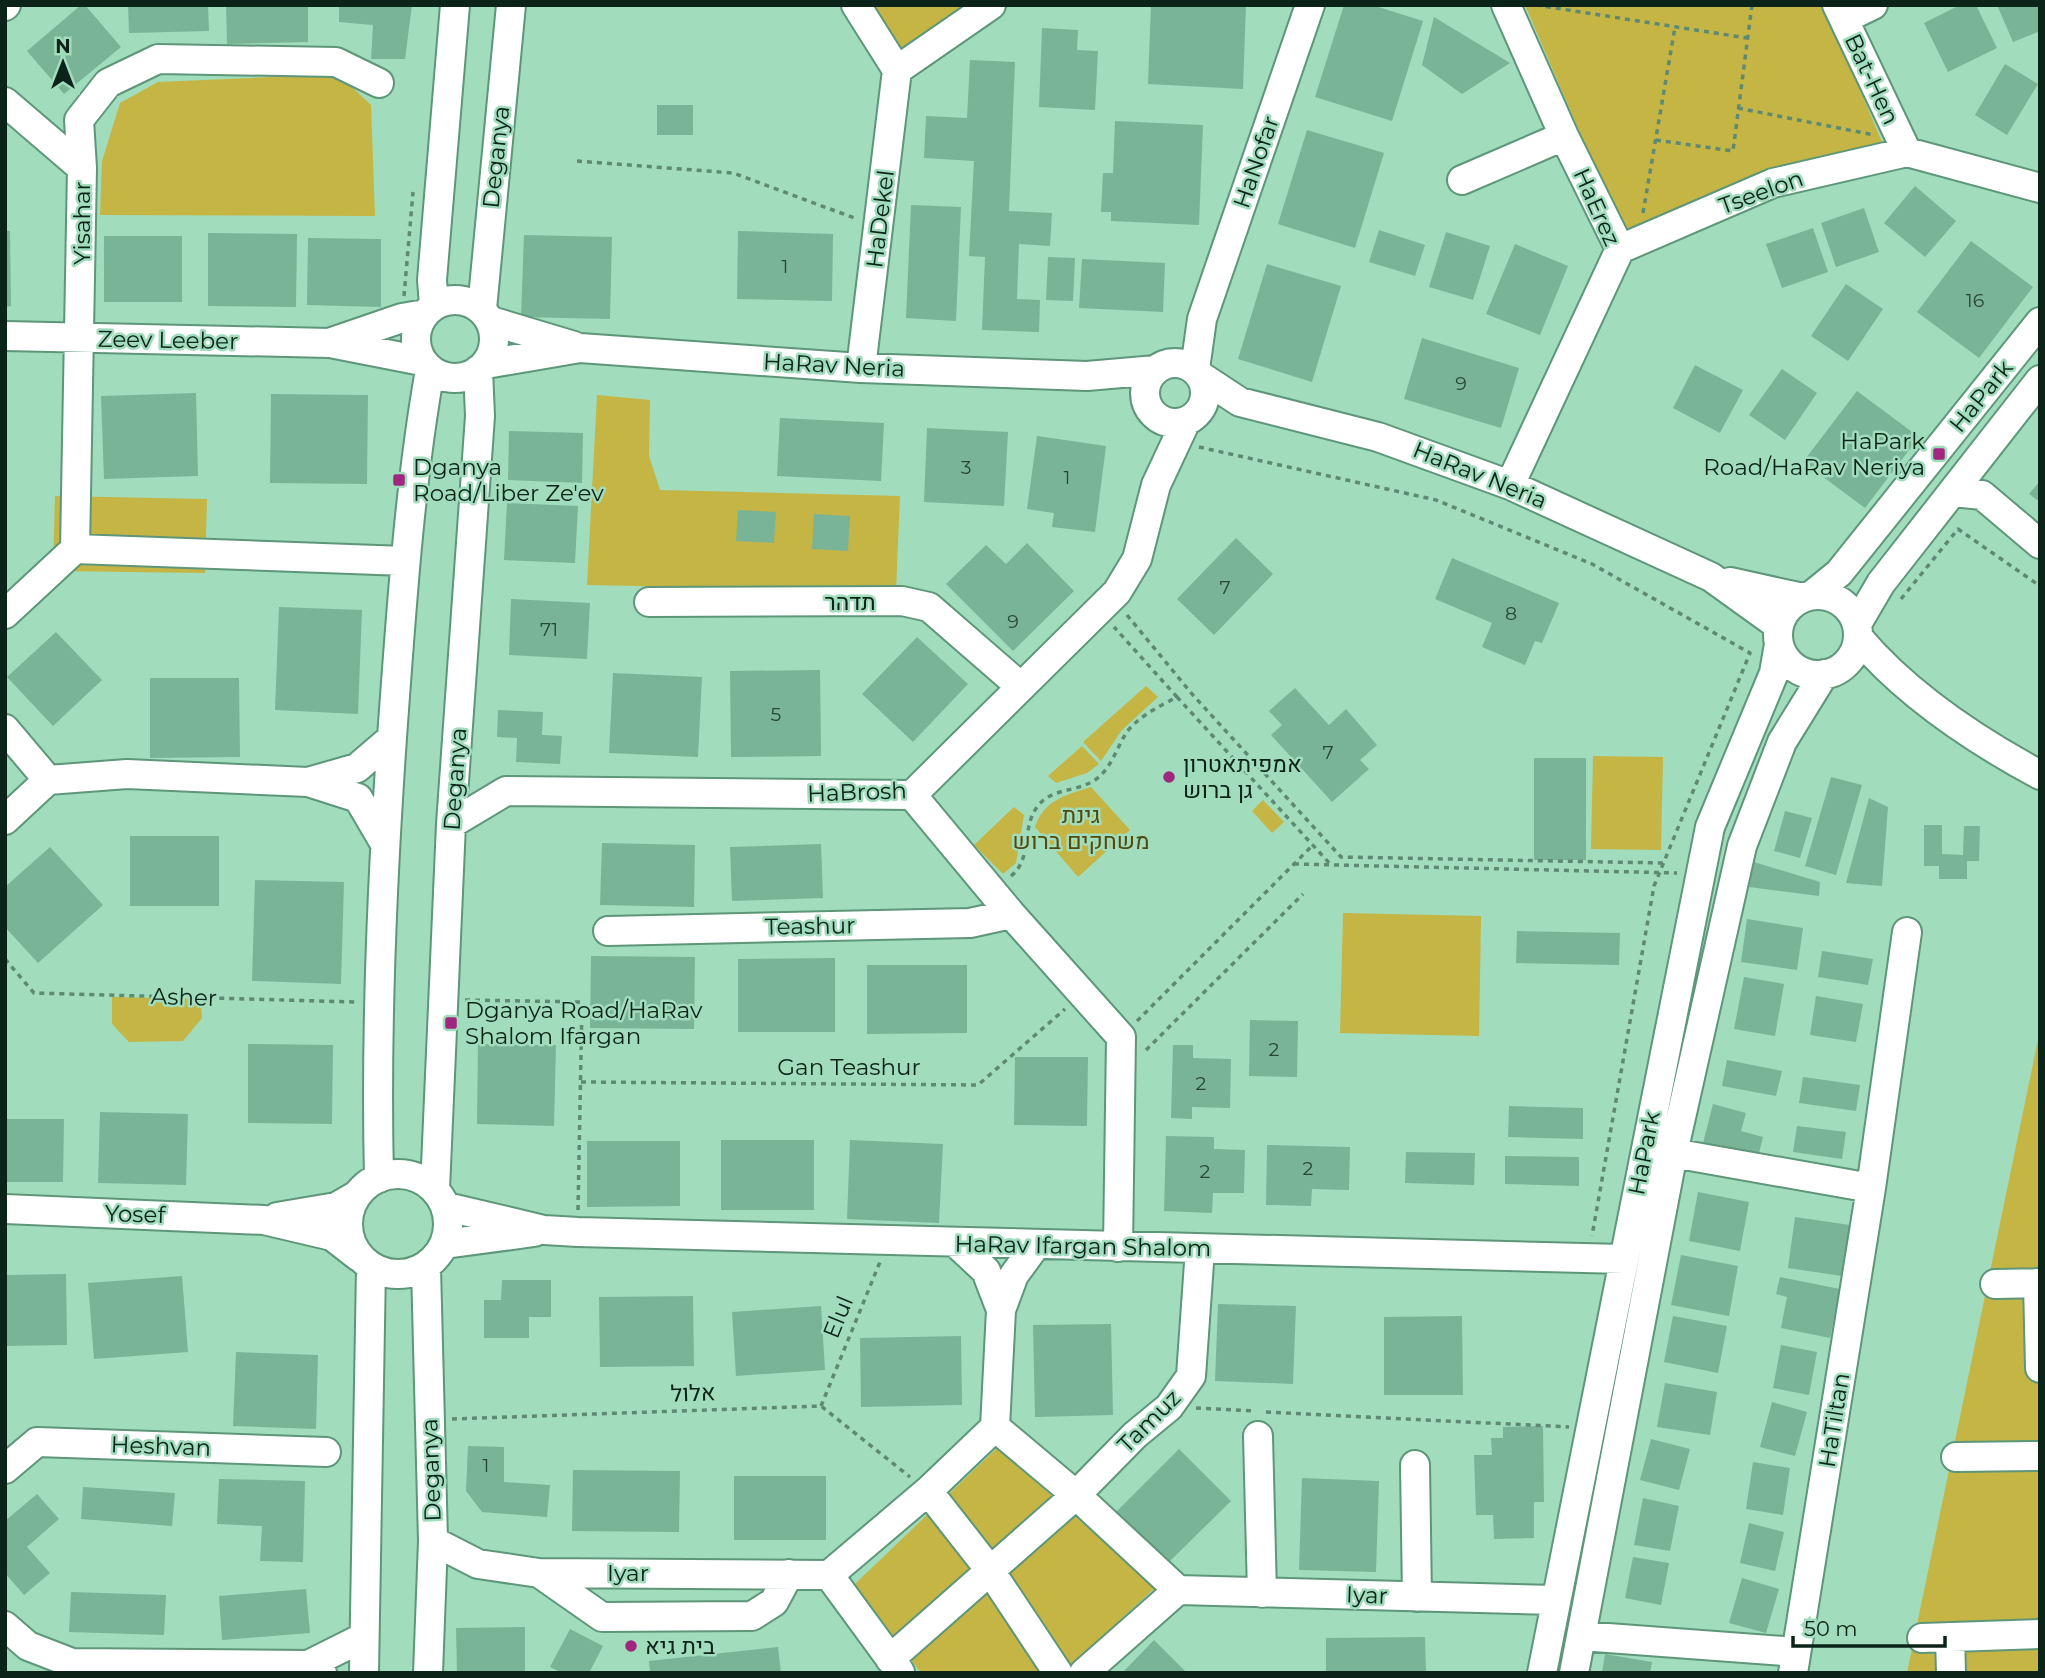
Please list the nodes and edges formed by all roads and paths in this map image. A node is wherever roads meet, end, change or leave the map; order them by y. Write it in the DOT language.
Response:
graph roads {
  1 [pos="456,5"];
  2 [pos="511,5"];
  3 [pos="856,5"];
  4 [pos="991,5"];
  5 [pos="1310,5"];
  6 [pos="1506,5"];
  7 [pos="1536,5"];
  8 [pos="1752,5"];
  9 [pos="1873,5"];
  10 [pos="1841,12"];
  11 [pos="1675,27"];
  12 [pos="1747,38"];
  13 [pos="897,70"];
  14 [pos="379,83"];
  15 [pos="5,102"];
  16 [pos="1738,108"];
  17 [pos="1564,136"];
  18 [pos="1656,140"];
  19 [pos="1904,146"];
  20 [pos="577,161"];
  21 [pos="82,168"];
  22 [pos="1462,180"];
  23 [pos="2040,188"];
  24 [pos="880,227"];
  25 [pos="1629,246"];
  26 [pos="430,309"];
  27 [pos="486,315"];
  28 [pos="1202,318"];
  29 [pos="2040,322"];
  30 [pos="5,336"];
  31 [pos="81,338"];
  32 [pos="330,343"];
  33 [pos="580,348"];
  34 [pos="426,365"];
  35 [pos="482,367"];
  36 [pos="1161,367"];
  37 [pos="862,368"];
  38 [pos="1198,373"];
  39 [pos="1087,376"];
  40 [pos="2040,380"];
  41 [pos="1240,402"];
  42 [pos="1151,409"];
  43 [pos="1192,426"];
  44 [pos="1157,485"];
  45 [pos="1510,485"];
  46 [pos="1953,492"];
  47 [pos="2040,544"];
  48 [pos="75,549"];
  49 [pos="405,561"];
  50 [pos="1711,577"];
  51 [pos="2040,586"];
  52 [pos="1807,597"];
  53 [pos="649,602"];
  54 [pos="1898,604"];
  55 [pos="1111,610"];
  56 [pos="5,614"];
  57 [pos="1857,630"];
  58 [pos="1779,635"];
  59 [pos="1831,671"];
  60 [pos="1021,687"];
  61 [pos="1177,697"];
  62 [pos="1922,700"];
  63 [pos="5,729"];
  64 [pos="392,738"];
  65 [pos="2040,775"];
  66 [pos="48,780"];
  67 [pos="308,782"];
  68 [pos="912,795"];
  69 [pos="5,821"];
  70 [pos="452,824"];
  71 [pos="386,844"];
  72 [pos="1313,845"];
  73 [pos="1663,863"];
  74 [pos="1294,864"];
  75 [pos="1331,865"];
  76 [pos="1660,872"];
  77 [pos="1700,873"];
  78 [pos="993,892"];
  79 [pos="1303,894"];
  80 [pos="1011,914"];
  81 [pos="608,931"];
  82 [pos="1907,932"];
  83 [pos="5,959"];
  84 [pos="1082,994"];
  85 [pos="442,999"];
  86 [pos="379,1003"];
  87 [pos="1121,1037"];
  88 [pos="1145,1061"];
  89 [pos="581,1082"];
  90 [pos="1673,1153"];
  91 [pos="379,1178"];
  92 [pos="1871,1188"];
  93 [pos="355,1196"];
  94 [pos="441,1198"];
  95 [pos="5,1209"];
  96 [pos="264,1220"];
  97 [pos="544,1230"];
  98 [pos="578,1232"];
  99 [pos="1592,1237"];
  100 [pos="888,1241"];
  101 [pos="956,1242"];
  102 [pos="445,1244"];
  103 [pos="1036,1245"];
  104 [pos="1118,1247"];
  105 [pos="1199,1249"];
  106 [pos="1623,1259"];
  107 [pos="365,1262"];
  108 [pos="426,1266"];
  109 [pos="2039,1283"];
  110 [pos="1995,1284"];
  111 [pos="1001,1310"];
  112 [pos="2040,1368"];
  113 [pos="821,1406"];
  114 [pos="1169,1407"];
  115 [pos="430,1420"];
  116 [pos="995,1427"];
  117 [pos="1590,1428"];
  118 [pos="1258,1436"];
  119 [pos="326,1451"];
  120 [pos="2040,1456"];
  121 [pos="1956,1457"];
  122 [pos="1415,1465"];
  123 [pos="5,1469"];
  124 [pos="928,1491"];
  125 [pos="1076,1495"];
  126 [pos="433,1541"];
  127 [pos="989,1569"];
  128 [pos="539,1573"];
  129 [pos="789,1574"];
  130 [pos="829,1575"];
  131 [pos="1178,1590"];
  132 [pos="1262,1593"];
  133 [pos="1417,1597"];
  134 [pos="1556,1600"];
  135 [pos="5,1626"];
  136 [pos="2040,1634"];
  137 [pos="1581,1636"];
  138 [pos="364,1637"];
  139 [pos="1950,1637"];
  140 [pos="1922,1638"];
  141 [pos="1795,1663"];
  142 [pos="895,1666"];
  143 [pos="72,1668"];
  144 [pos="263,1669"];
  145 [pos="315,1669"];
  146 [pos="364,1673"];
  147 [pos="428,1673"];
  148 [pos="1058,1673"];
  149 [pos="1084,1673"];
  150 [pos="1542,1673"];
  151 [pos="1574,1673"];
  152 [pos="1951,1673"];
  1 -- 26 [label="street"];
  2 -- 27 [label="street, Deganya"];
  3 -- 13 [label="street"];
  4 -- 13 [label="street"];
  5 -- 28 [label="street, HaNofar"];
  6 -- 17 [label="street, HaErez"];
  7 -- 11 [label="path"];
  8 -- 12 [label="path"];
  9 -- 10 [label="street"];
  10 -- 19 [label="street, Bat-Hen"];
  11 -- 12 [label="path"];
  11 -- 18 [label="path"];
  12 -- 16 [label="path"];
  13 -- 24 [label="street, HaDekel"];
  14 -- 21 [label="street"];
  15 -- 21 [label="street, Yisahar"];
  16 -- 18 [label="path"];
  16 -- 19 [label="path"];
  17 -- 22 [label="street"];
  17 -- 25 [label="street, HaErez"];
  18 -- 25 [label="path"];
  19 -- 23 [label="street"];
  19 -- 25 [label="street, Tseelon"];
  20 -- 24 [label="path"];
  21 -- 31 [label="street, Yisahar"];
  24 -- 37 [label="street, HaDekel"];
  25 -- 45 [label="street, HaErez"];
  26 -- 27 [label="street"];
  26 -- 32 [label="street, Zeev Leeber"];
  26 -- 34 [label="street"];
  27 -- 33 [label="street, HaRav Neria"];
  27 -- 35 [label="street"];
  28 -- 36 [label="street, HaNofar"];
  28 -- 38 [label="street, HaNofar"];
  29 -- 52 [label="street, HaPark"];
  30 -- 31 [label="street, Zeev Leeber"];
  31 -- 32 [label="street, Zeev Leeber"];
  31 -- 48 [label="street, Yisahar"];
  32 -- 34 [label="street, Zeev Leeber"];
  33 -- 35 [label="street, HaRav Neria"];
  33 -- 37 [label="street, HaRav Neria"];
  34 -- 35 [label="street"];
  34 -- 49 [label="street"];
  35 -- 70 [label="street, Deganya"];
  36 -- 38 [label="street"];
  36 -- 39 [label="street, HaRav Neria"];
  36 -- 42 [label="street"];
  37 -- 39 [label="street, HaRav Neria"];
  38 -- 41 [label="street, HaRav Neria"];
  38 -- 43 [label="street"];
  39 -- 42 [label="street, HaRav Neria"];
  40 -- 46 [label="street, HaPark"];
  41 -- 43 [label="street, HaRav Neria"];
  41 -- 45 [label="street, HaRav Neria"];
  42 -- 43 [label="street"];
  42 -- 44 [label="street, HaBrosh"];
  43 -- 44 [label="street, HaBrosh"];
  43 -- 73 [label="path"];
  44 -- 55 [label="street, HaBrosh"];
  45 -- 50 [label="street, HaRav Neria"];
  46 -- 47 [label="street"];
  46 -- 57 [label="street, HaPark"];
  48 -- 49 [label="street"];
  48 -- 56 [label="street"];
  49 -- 64 [label="street"];
  50 -- 52 [label="street, HaRav Neria"];
  50 -- 58 [label="street, HaRav Neria"];
  51 -- 54 [label="path"];
  52 -- 57 [label="street"];
  52 -- 58 [label="street"];
  53 -- 60 [label="street, תדהר"];
  55 -- 60 [label="street, HaBrosh"];
  55 -- 61 [label="path"];
  55 -- 73 [label="path"];
  57 -- 59 [label="street"];
  57 -- 62 [label="street"];
  58 -- 59 [label="street"];
  58 -- 77 [label="street, HaPark"];
  59 -- 62 [label="street"];
  59 -- 90 [label="street, HaPark"];
  60 -- 68 [label="street, HaBrosh"];
  61 -- 72 [label="path"];
  61 -- 78 [label="path"];
  62 -- 65 [label="street"];
  63 -- 66 [label="street"];
  64 -- 67 [label="street"];
  64 -- 71 [label="street"];
  66 -- 67 [label="street"];
  66 -- 69 [label="street"];
  67 -- 71 [label="street"];
  68 -- 70 [label="street, HaBrosh"];
  68 -- 78 [label="street"];
  70 -- 85 [label="street, Deganya"];
  71 -- 86 [label="street"];
  72 -- 74 [label="path"];
  72 -- 75 [label="path"];
  73 -- 76 [label="path"];
  74 -- 75 [label="path"];
  74 -- 87 [label="path"];
  75 -- 76 [label="path"];
  76 -- 77 [label="path"];
  76 -- 99 [label="path"];
  77 -- 106 [label="street, HaPark"];
  78 -- 80 [label="street"];
  79 -- 88 [label="path"];
  80 -- 81 [label="street, Teashur"];
  80 -- 84 [label="street"];
  82 -- 92 [label="street, HaTiltan"];
  83 -- 86 [label="path, Asher"];
  84 -- 87 [label="street"];
  84 -- 89 [label="path, Gan Teashur"];
  85 -- 89 [label="path"];
  85 -- 94 [label="street, Deganya"];
  86 -- 91 [label="street"];
  87 -- 104 [label="street"];
  89 -- 98 [label="path"];
  90 -- 92 [label="street"];
  90 -- 137 [label="street, HaPark"];
  91 -- 93 [label="street"];
  91 -- 94 [label="street"];
  92 -- 141 [label="street, HaTiltan"];
  93 -- 96 [label="street, Yosef"];
  93 -- 107 [label="street"];
  94 -- 97 [label="street, HaRav Ifargan Shalom"];
  94 -- 102 [label="street"];
  95 -- 96 [label="street, Yosef"];
  96 -- 107 [label="street, Yosef"];
  97 -- 98 [label="street, HaRav Ifargan Shalom"];
  97 -- 102 [label="street, HaRav Ifargan Shalom"];
  98 -- 100 [label="street, HaRav Ifargan Shalom"];
  100 -- 101 [label="street, HaRav Ifargan Shalom"];
  100 -- 113 [label="path, Elul"];
  101 -- 103 [label="street, HaRav Ifargan Shalom"];
  101 -- 111 [label="street"];
  102 -- 108 [label="street"];
  103 -- 104 [label="street, HaRav Ifargan Shalom"];
  103 -- 111 [label="street"];
  104 -- 105 [label="street, HaRav Ifargan Shalom"];
  105 -- 106 [label="street, HaRav Ifargan Shalom"];
  105 -- 114 [label="street, Tamuz"];
  106 -- 117 [label="street, HaPark"];
  107 -- 108 [label="street"];
  107 -- 138 [label="street"];
  108 -- 115 [label="street, Deganya"];
  109 -- 110 [label="street"];
  109 -- 112 [label="street"];
  111 -- 116 [label="street"];
  113 -- 115 [label="path, אלול"];
  113 -- 124 [label="path"];
  114 -- 117 [label="path"];
  114 -- 125 [label="street, Tamuz"];
  115 -- 126 [label="street, Deganya"];
  116 -- 124 [label="street"];
  116 -- 125 [label="street"];
  117 -- 134 [label="street, HaPark"];
  118 -- 132 [label="street"];
  119 -- 123 [label="street, Heshvan"];
  120 -- 121 [label="street"];
  122 -- 133 [label="street"];
  124 -- 127 [label="street"];
  124 -- 130 [label="street"];
  125 -- 127 [label="street"];
  125 -- 131 [label="street"];
  126 -- 128 [label="street, Iyar"];
  126 -- 147 [label="street, Deganya"];
  127 -- 142 [label="street"];
  127 -- 148 [label="street"];
  128 -- 129 [label="street, Iyar"];
  128 -- 129 [label="street"];
  129 -- 130 [label="street, Iyar"];
  130 -- 142 [label="street"];
  131 -- 132 [label="street, Iyar"];
  131 -- 149 [label="street"];
  132 -- 133 [label="street, Iyar"];
  133 -- 134 [label="street, Iyar"];
  134 -- 150 [label="street, HaPark"];
  135 -- 143 [label="street"];
  136 -- 139 [label="street"];
  137 -- 141 [label="street, HaTiltan"];
  137 -- 151 [label="street, HaPark"];
  138 -- 145 [label="street"];
  138 -- 146 [label="street"];
  139 -- 140 [label="street"];
  139 -- 152 [label="street"];
  143 -- 144 [label="street"];
  144 -- 145 [label="street"];
}
